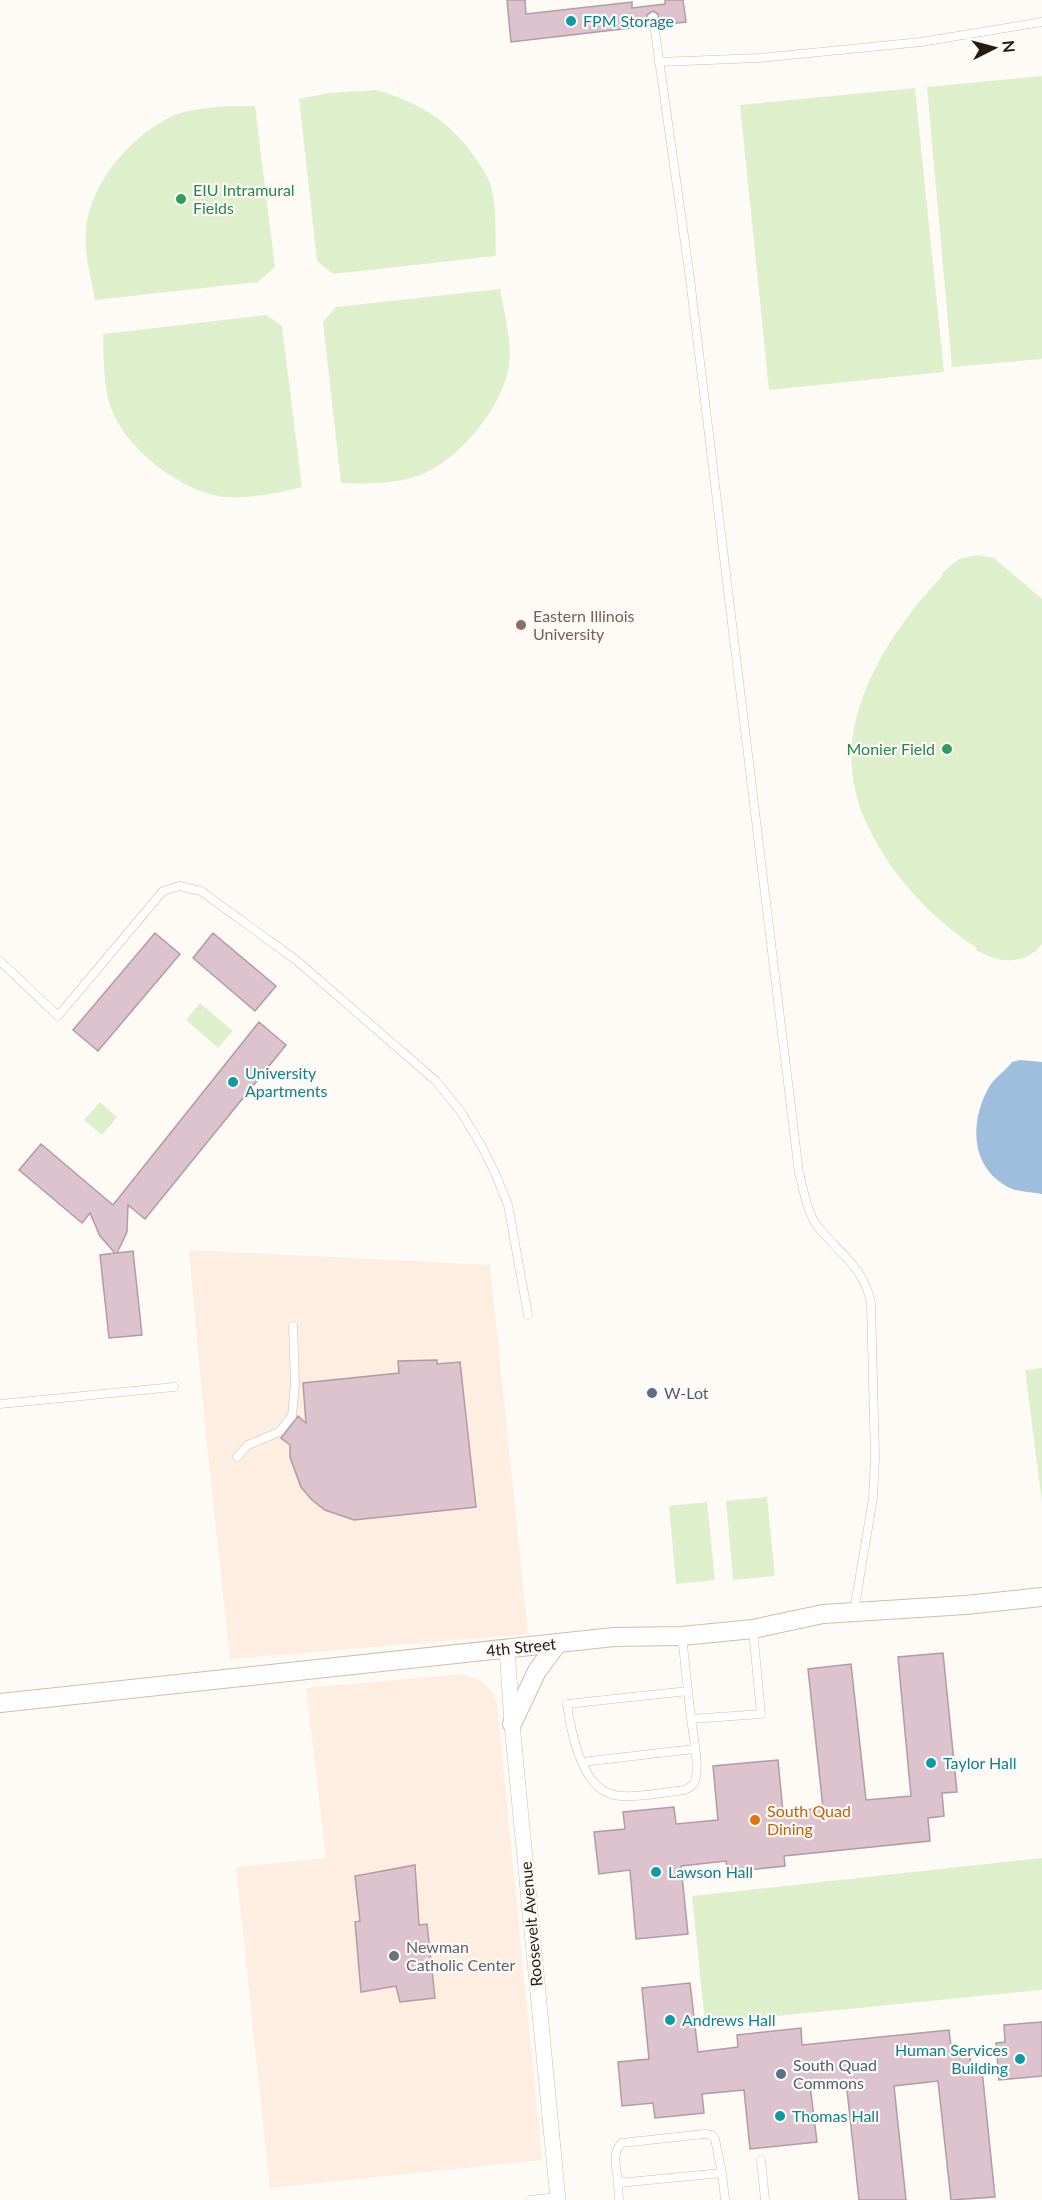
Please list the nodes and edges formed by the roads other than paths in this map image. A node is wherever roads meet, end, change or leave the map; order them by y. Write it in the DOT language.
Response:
graph roads {
  1 [pos="653,17"];
  2 [pos="1042,22"];
  3 [pos="659,62"];
  4 [pos="0,961"];
  5 [pos="528,1315"];
  6 [pos="293,1326"];
  7 [pos="174,1387"];
  8 [pos="0,1404"];
  9 [pos="237,1457"];
  10 [pos="1042,1597"];
  11 [pos="854,1611"];
  12 [pos="753,1629"];
  13 [pos="682,1636"];
  14 [pos="558,1643"];
  15 [pos="507,1648"];
  16 [pos="688,1691"];
  17 [pos="0,1703"];
  18 [pos="691,1719"];
  19 [pos="512,1724"];
  20 [pos="694,1749"];
  21 [pos="582,1762"];
  22 [pos="762,2160"];
  23 [pos="722,2173"];
  24 [pos="618,2183"];
  25 [pos="558,2199"];
  26 [pos="530,2200"];
  27 [pos="619,2200"];
  28 [pos="725,2200"];
  29 [pos="765,2200"];
  1 -- 3 [label="lane"];
  2 -- 3 [label="lane"];
  3 -- 11 [label="lane"];
  4 -- 5 [label="lane"];
  6 -- 9 [label="lane"];
  7 -- 8 [label="lane"];
  10 -- 11 [label="street, 4th Street"];
  11 -- 12 [label="street, 4th Street"];
  12 -- 13 [label="street, 4th Street"];
  12 -- 18 [label="lane"];
  13 -- 14 [label="street, 4th Street"];
  13 -- 16 [label="lane"];
  14 -- 15 [label="street, 4th Street"];
  14 -- 19 [label="street"];
  15 -- 17 [label="street, 4th Street"];
  15 -- 19 [label="street, Roosevelt Avenue"];
  16 -- 18 [label="lane"];
  16 -- 21 [label="lane"];
  18 -- 20 [label="lane"];
  19 -- 25 [label="street, Roosevelt Avenue"];
  20 -- 21 [label="lane"];
  20 -- 21 [label="lane"];
  22 -- 29 [label="lane"];
  23 -- 24 [label="lane"];
  23 -- 24 [label="lane"];
  23 -- 28 [label="lane"];
  24 -- 27 [label="lane"];
  25 -- 26 [label="lane"];
}
